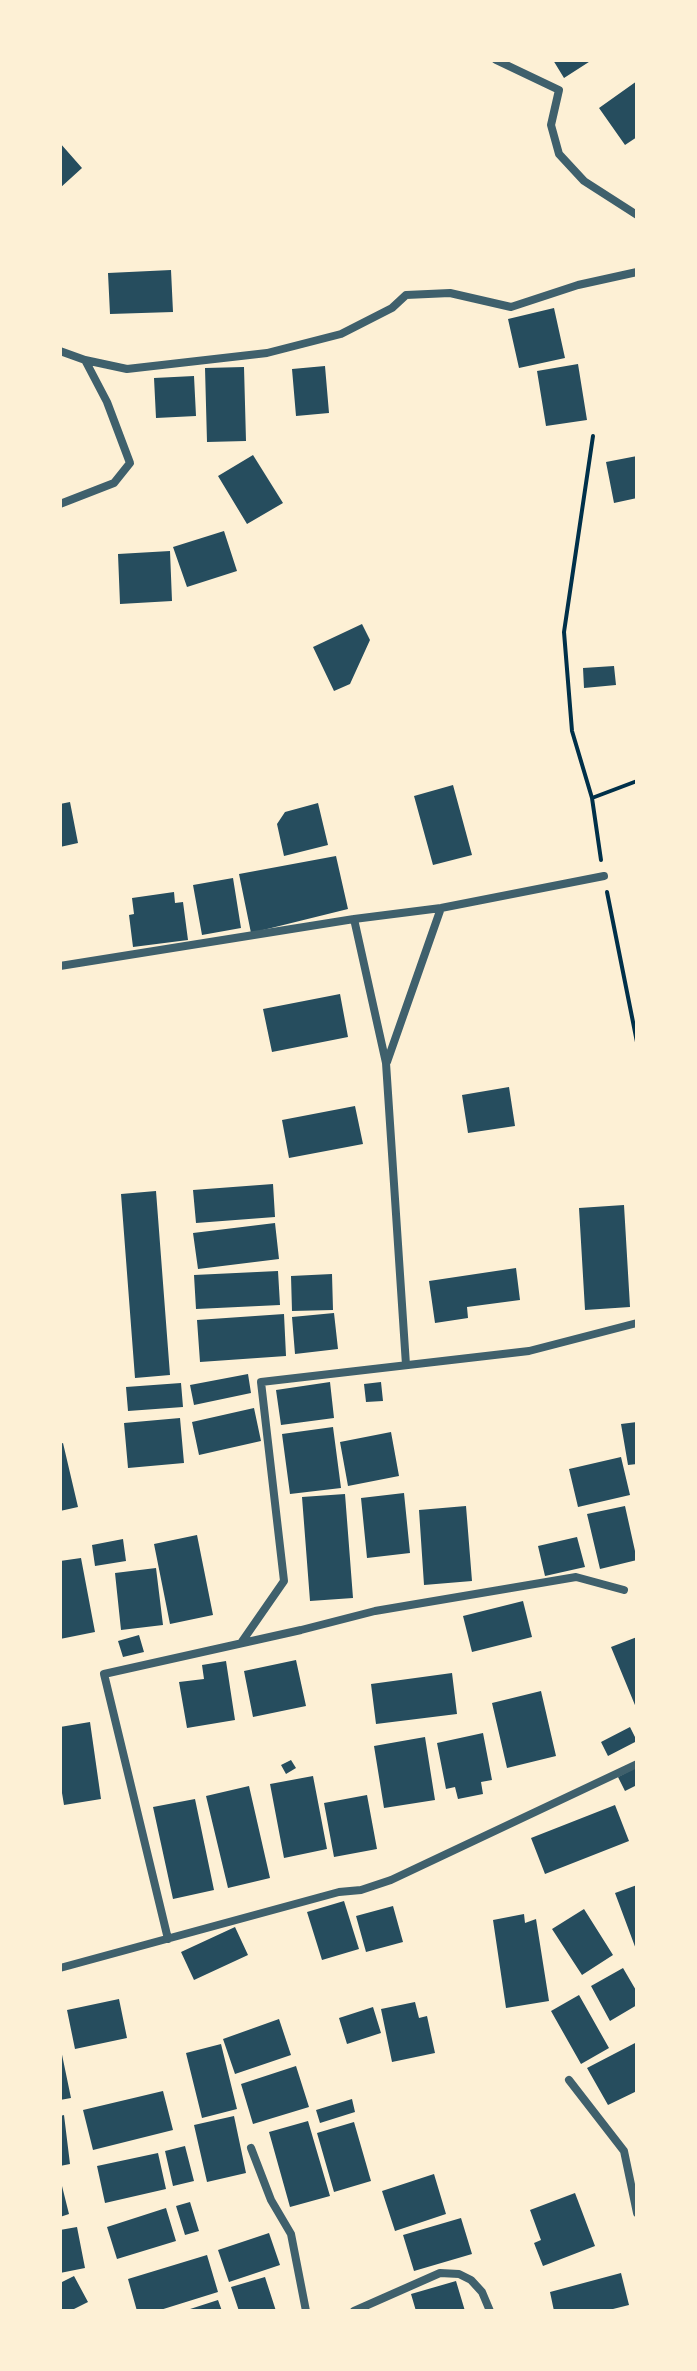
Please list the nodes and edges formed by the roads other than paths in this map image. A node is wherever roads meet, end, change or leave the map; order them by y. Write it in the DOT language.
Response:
graph roads {
  1 [pos="496,60"];
  2 [pos="637,215"];
  3 [pos="637,272"];
  4 [pos="60,351"];
  5 [pos="85,360"];
  6 [pos="60,504"];
  7 [pos="604,876"];
  8 [pos="441,908"];
  9 [pos="354,919"];
  10 [pos="60,966"];
  11 [pos="386,1063"];
  12 [pos="637,1323"];
  13 [pos="406,1365"];
  14 [pos="624,1590"];
  15 [pos="240,1644"];
  16 [pos="637,1764"];
  17 [pos="168,1939"];
  18 [pos="60,1968"];
  19 [pos="569,2080"];
  20 [pos="251,2148"];
  21 [pos="637,2213"];
  22 [pos="306,2311"];
  23 [pos="354,2311"];
  24 [pos="490,2311"];
  1 -- 2 [label="street"];
  3 -- 5 [label="street"];
  4 -- 5 [label="street"];
  5 -- 6 [label="street"];
  7 -- 8 [label="street"];
  8 -- 9 [label="street"];
  8 -- 11 [label="street"];
  9 -- 10 [label="street"];
  9 -- 11 [label="street"];
  11 -- 13 [label="street"];
  12 -- 13 [label="street"];
  13 -- 15 [label="street"];
  14 -- 15 [label="street"];
  15 -- 17 [label="street"];
  16 -- 17 [label="street"];
  17 -- 18 [label="street"];
  19 -- 21 [label="street"];
  20 -- 22 [label="street"];
  23 -- 24 [label="street"];
}
